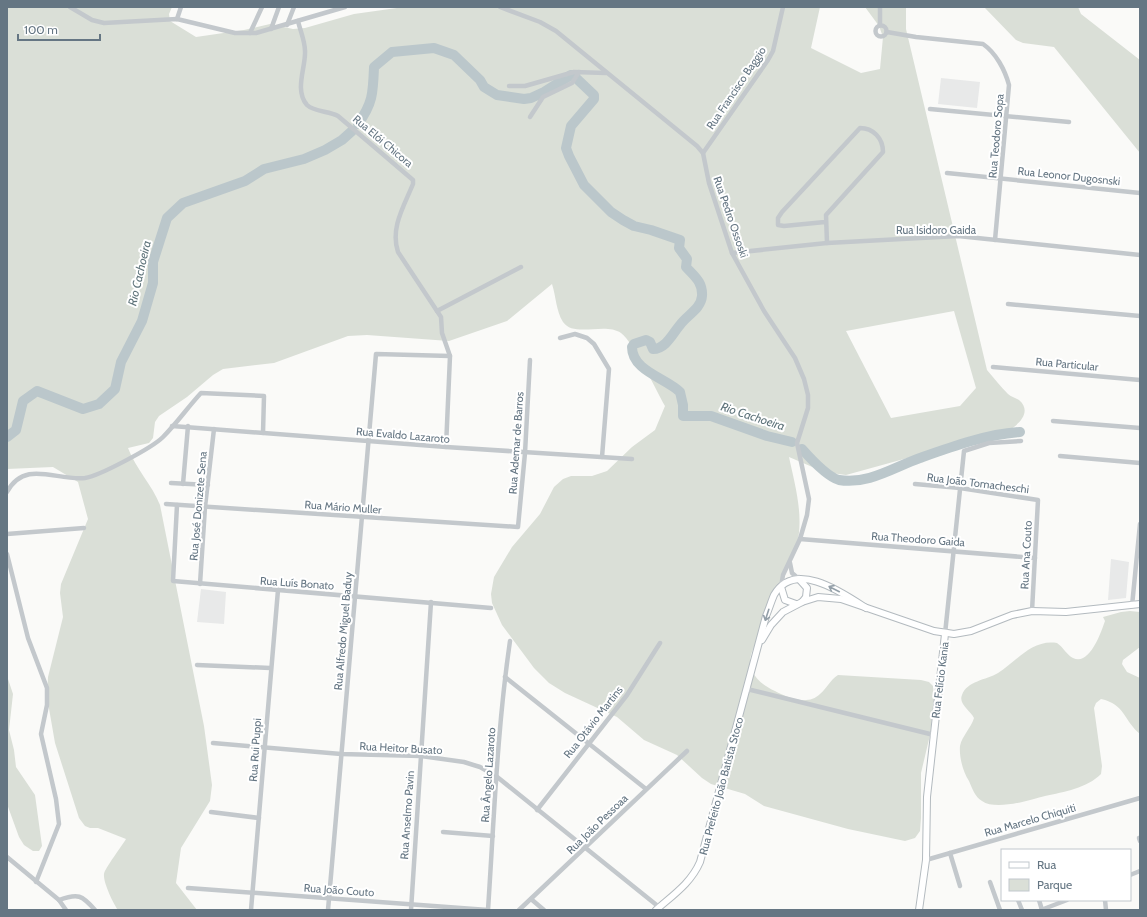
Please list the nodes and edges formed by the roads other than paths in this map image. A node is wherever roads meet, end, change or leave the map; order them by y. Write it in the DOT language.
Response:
graph roads {
  1 [pos="70,7"];
  2 [pos="181,7"];
  3 [pos="262,7"];
  4 [pos="279,7"];
  5 [pos="294,7"];
  6 [pos="345,7"];
  7 [pos="500,7"];
  8 [pos="783,7"];
  9 [pos="880,7"];
  10 [pos="178,19"];
  11 [pos="298,21"];
  12 [pos="287,25"];
  13 [pos="880,25"];
  14 [pos="271,30"];
  15 [pos="887,32"];
  16 [pos="250,33"];
  17 [pos="579,72"];
  18 [pos="606,73"];
  19 [pos="509,86"];
  20 [pos="930,109"];
  21 [pos="1007,116"];
  22 [pos="530,117"];
  23 [pos="1069,122"];
  24 [pos="703,153"];
  25 [pos="947,173"];
  26 [pos="1001,178"];
  27 [pos="1140,193"];
  28 [pos="825,222"];
  29 [pos="995,240"];
  30 [pos="827,243"];
  31 [pos="732,253"];
  32 [pos="1140,255"];
  33 [pos="521,267"];
  34 [pos="1008,304"];
  35 [pos="437,311"];
  36 [pos="1140,316"];
  37 [pos="560,338"];
  38 [pos="450,356"];
  39 [pos="530,360"];
  40 [pos="993,367"];
  41 [pos="1140,380"];
  42 [pos="1053,421"];
  43 [pos="172,426"];
  44 [pos="188,426"];
  45 [pos="1140,428"];
  46 [pos="214,429"];
  47 [pos="264,433"];
  48 [pos="368,440"];
  49 [pos="1021,441"];
  50 [pos="446,447"];
  51 [pos="525,453"];
  52 [pos="1060,456"];
  53 [pos="602,457"];
  54 [pos="632,459"];
  55 [pos="1140,463"];
  56 [pos="171,483"];
  57 [pos="183,484"];
  58 [pos="915,484"];
  59 [pos="208,485"];
  60 [pos="960,488"];
  61 [pos="7,490"];
  62 [pos="1038,500"];
  63 [pos="166,504"];
  64 [pos="177,505"];
  65 [pos="205,507"];
  66 [pos="361,518"];
  67 [pos="1140,524"];
  68 [pos="518,527"];
  69 [pos="84,528"];
  70 [pos="7,534"];
  71 [pos="800,539"];
  72 [pos="954,551"];
  73 [pos="7,554"];
  74 [pos="1035,558"];
  75 [pos="790,562"];
  76 [pos="799,579"];
  77 [pos="200,584"];
  78 [pos="781,587"];
  79 [pos="278,590"];
  80 [pos="356,596"];
  81 [pos="431,602"];
  82 [pos="799,603"];
  83 [pos="1140,604"];
  84 [pos="1132,606"];
  85 [pos="491,608"];
  86 [pos="866,608"];
  87 [pos="1032,611"];
  88 [pos="945,634"];
  89 [pos="510,641"];
  90 [pos="660,643"];
  91 [pos="759,646"];
  92 [pos="197,665"];
  93 [pos="270,668"];
  94 [pos="505,677"];
  95 [pos="747,689"];
  96 [pos="934,735"];
  97 [pos="213,743"];
  98 [pos="588,743"];
  99 [pos="264,747"];
  100 [pos="686,751"];
  101 [pos="341,754"];
  102 [pos="421,756"];
  103 [pos="496,776"];
  104 [pos="646,789"];
  105 [pos="1140,798"];
  106 [pos="537,810"];
  107 [pos="211,812"];
  108 [pos="259,818"];
  109 [pos="443,832"];
  110 [pos="493,836"];
  111 [pos="585,849"];
  112 [pos="950,853"];
  113 [pos="7,856"];
  114 [pos="926,860"];
  115 [pos="36,882"];
  116 [pos="990,882"];
  117 [pos="960,886"];
  118 [pos="188,888"];
  119 [pos="252,893"];
  120 [pos="329,898"];
  121 [pos="531,899"];
  122 [pos="59,900"];
  123 [pos="1064,901"];
  124 [pos="410,903"];
  125 [pos="658,909"];
  126 [pos="66,910"];
  127 [pos="95,910"];
  128 [pos="251,910"];
  129 [pos="328,910"];
  130 [pos="411,910"];
  131 [pos="488,910"];
  132 [pos="519,910"];
  133 [pos="544,910"];
  134 [pos="919,910"];
  135 [pos="1000,910"];
  136 [pos="1042,910"];
  1 -- 10 [label="street"];
  2 -- 10 [label="street"];
  3 -- 16 [label="street"];
  4 -- 14 [label="street"];
  5 -- 12 [label="street"];
  6 -- 11 [label="street"];
  7 -- 18 [label="street"];
  8 -- 24 [label="street, Rua Francisco Baggio"];
  9 -- 13 [label="street"];
  10 -- 16 [label="street"];
  11 -- 12 [label="street"];
  11 -- 35 [label="street, Rua Elói Chicora"];
  12 -- 14 [label="street"];
  13 -- 15 [label="street"];
  13 -- 15 [label="street"];
  14 -- 16 [label="street"];
  15 -- 21 [label="street, Rua Teodoro Sopa"];
  17 -- 18 [label="street"];
  17 -- 19 [label="street"];
  17 -- 22 [label="street"];
  18 -- 24 [label="street"];
  20 -- 21 [label="street"];
  21 -- 23 [label="street"];
  21 -- 26 [label="street, Rua Teodoro Sopa"];
  24 -- 31 [label="street, Rua Pedro Ossoski"];
  25 -- 26 [label="street, Rua Leonor Dugosnski"];
  26 -- 27 [label="street, Rua Leonor Dugosnski"];
  26 -- 29 [label="street, Rua Teodoro Sopa"];
  28 -- 28 [label="street"];
  28 -- 30 [label="street"];
  29 -- 30 [label="street, Rua Isidoro Gaida"];
  29 -- 32 [label="street, Rua Isidoro Gaida"];
  30 -- 31 [label="street, Rua Isidoro Gaida"];
  31 -- 71 [label="street, Rua Pedro Ossoski"];
  33 -- 35 [label="street"];
  34 -- 36 [label="street"];
  35 -- 38 [label="street, Rua Elói Chicora"];
  37 -- 53 [label="street"];
  38 -- 48 [label="street, Rua Alfredo Miguel Baduy"];
  38 -- 50 [label="street"];
  39 -- 51 [label="street, Rua Ademar de Barros"];
  40 -- 41 [label="street, Rua Particular"];
  42 -- 45 [label="street"];
  43 -- 44 [label="street, Rua Evaldo Lazaroto"];
  43 -- 47 [label="street"];
  43 -- 61 [label="street"];
  44 -- 46 [label="street, Rua Evaldo Lazaroto"];
  44 -- 57 [label="street"];
  46 -- 47 [label="street, Rua Evaldo Lazaroto"];
  46 -- 59 [label="street, Rua José Donizete Sena"];
  47 -- 48 [label="street, Rua Evaldo Lazaroto"];
  48 -- 50 [label="street, Rua Evaldo Lazaroto"];
  48 -- 66 [label="street, Rua Alfredo Miguel Baduy"];
  49 -- 60 [label="street, Rua Felício Kania"];
  50 -- 51 [label="street, Rua Evaldo Lazaroto"];
  51 -- 53 [label="street, Rua Evaldo Lazaroto"];
  51 -- 68 [label="street, Rua Ademar de Barros"];
  52 -- 55 [label="street"];
  53 -- 54 [label="street, Rua Evaldo Lazaroto"];
  56 -- 57 [label="street"];
  57 -- 59 [label="street"];
  58 -- 60 [label="street, Rua João Tomacheschi"];
  59 -- 65 [label="street, Rua José Donizete Sena"];
  60 -- 62 [label="street, Rua João Tomacheschi"];
  60 -- 72 [label="street, Rua Felício Kania"];
  62 -- 74 [label="street, Rua Ana Couto"];
  63 -- 64 [label="street, Rua Mário Muller"];
  64 -- 65 [label="street, Rua Mário Muller"];
  64 -- 77 [label="street, Rua Luís Bonato"];
  65 -- 66 [label="street, Rua Mário Muller"];
  65 -- 77 [label="street, Rua José Donizete Sena"];
  66 -- 68 [label="street, Rua Mário Muller"];
  66 -- 80 [label="street, Rua Alfredo Miguel Baduy"];
  67 -- 84 [label="street"];
  69 -- 70 [label="street"];
  71 -- 72 [label="street, Rua Theodoro Gaida"];
  71 -- 75 [label="street, Rua Pedro Ossoski"];
  72 -- 74 [label="street, Rua Theodoro Gaida"];
  72 -- 88 [label="street, Rua Felício Kania"];
  73 -- 115 [label="street"];
  74 -- 87 [label="street, Rua Ana Couto"];
  75 -- 76 [label="street"];
  75 -- 78 [label="street, Rua Pedro Ossoski"];
  76 -- 78 [label="main road"];
  76 -- 82 [label="main road"];
  86 -- 76 [label="main road, Rua Prefeito João Batista Stoco, one-way"];
  77 -- 79 [label="street, Rua Luís Bonato"];
  78 -- 82 [label="main road"];
  78 -- 91 [label="main road, Rua Prefeito João Batista Stoco, one-way"];
  79 -- 80 [label="street, Rua Luís Bonato"];
  79 -- 93 [label="street, Rua Rui Puppi"];
  80 -- 81 [label="street, Rua Luís Bonato"];
  80 -- 101 [label="street, Rua Alfredo Miguel Baduy"];
  81 -- 85 [label="street, Rua Luís Bonato"];
  81 -- 102 [label="street, Rua Anselmo Pavin"];
  82 -- 86 [label="main road, Rua Prefeito João Batista Stoco"];
  82 -- 91 [label="main road, Rua Prefeito João Batista Stoco"];
  83 -- 84 [label="main road, Rua Prefeito João Batista Stoco"];
  84 -- 87 [label="main road, Rua Prefeito João Batista Stoco"];
  86 -- 88 [label="main road, Rua Prefeito João Batista Stoco"];
  87 -- 88 [label="main road, Rua Prefeito João Batista Stoco"];
  88 -- 96 [label="main road, Rua Felício Kania"];
  89 -- 94 [label="street, Rua Ângelo Lazaroto"];
  90 -- 98 [label="street, Rua Otávio Martins"];
  91 -- 95 [label="main road, Rua Prefeito João Batista Stoco"];
  92 -- 93 [label="street"];
  93 -- 99 [label="street, Rua Rui Puppi"];
  94 -- 98 [label="street"];
  94 -- 103 [label="street, Rua Ângelo Lazaroto"];
  95 -- 96 [label="street"];
  95 -- 125 [label="main road, Rua Prefeito João Batista Stoco"];
  96 -- 114 [label="main road, Rua Felício Kania"];
  97 -- 99 [label="street, Rua Heitor Busato"];
  98 -- 104 [label="street"];
  98 -- 106 [label="street, Rua Otávio Martins"];
  99 -- 101 [label="street, Rua Heitor Busato"];
  99 -- 108 [label="street, Rua Rui Puppi"];
  100 -- 104 [label="street, Rua João Pessoaa"];
  101 -- 102 [label="street, Rua Heitor Busato"];
  101 -- 120 [label="street, Rua Alfredo Miguel Baduy"];
  102 -- 103 [label="street, Rua Heitor Busato"];
  102 -- 124 [label="street, Rua Anselmo Pavin"];
  103 -- 106 [label="street, Rua Heitor Busato"];
  103 -- 110 [label="street, Rua Ângelo Lazaroto"];
  104 -- 111 [label="street, Rua João Pessoaa"];
  105 -- 112 [label="street, Rua Marcelo Chiquiti"];
  106 -- 111 [label="street, Rua Heitor Busato"];
  107 -- 108 [label="street"];
  108 -- 119 [label="street, Rua Rui Puppi"];
  109 -- 110 [label="street"];
  110 -- 131 [label="street, Rua Ângelo Lazaroto"];
  111 -- 121 [label="street, Rua João Pessoaa"];
  111 -- 125 [label="street, Rua Heitor Busato"];
  112 -- 114 [label="street, Rua Marcelo Chiquiti"];
  112 -- 117 [label="street"];
  113 -- 115 [label="street"];
  114 -- 134 [label="main road, Rua Felício Kania"];
  115 -- 122 [label="street"];
  116 -- 135 [label="street"];
  118 -- 119 [label="street, Rua João Couto"];
  119 -- 120 [label="street, Rua João Couto"];
  119 -- 128 [label="street, Rua Rui Puppi"];
  120 -- 124 [label="street, Rua João Couto"];
  120 -- 129 [label="street, Rua Alfredo Miguel Baduy"];
  121 -- 132 [label="street, Rua João Pessoaa"];
  121 -- 133 [label="street"];
  122 -- 126 [label="street"];
  122 -- 127 [label="street"];
  123 -- 136 [label="street"];
  124 -- 130 [label="street, Rua Anselmo Pavin"];
  124 -- 131 [label="street, Rua João Couto"];
}
